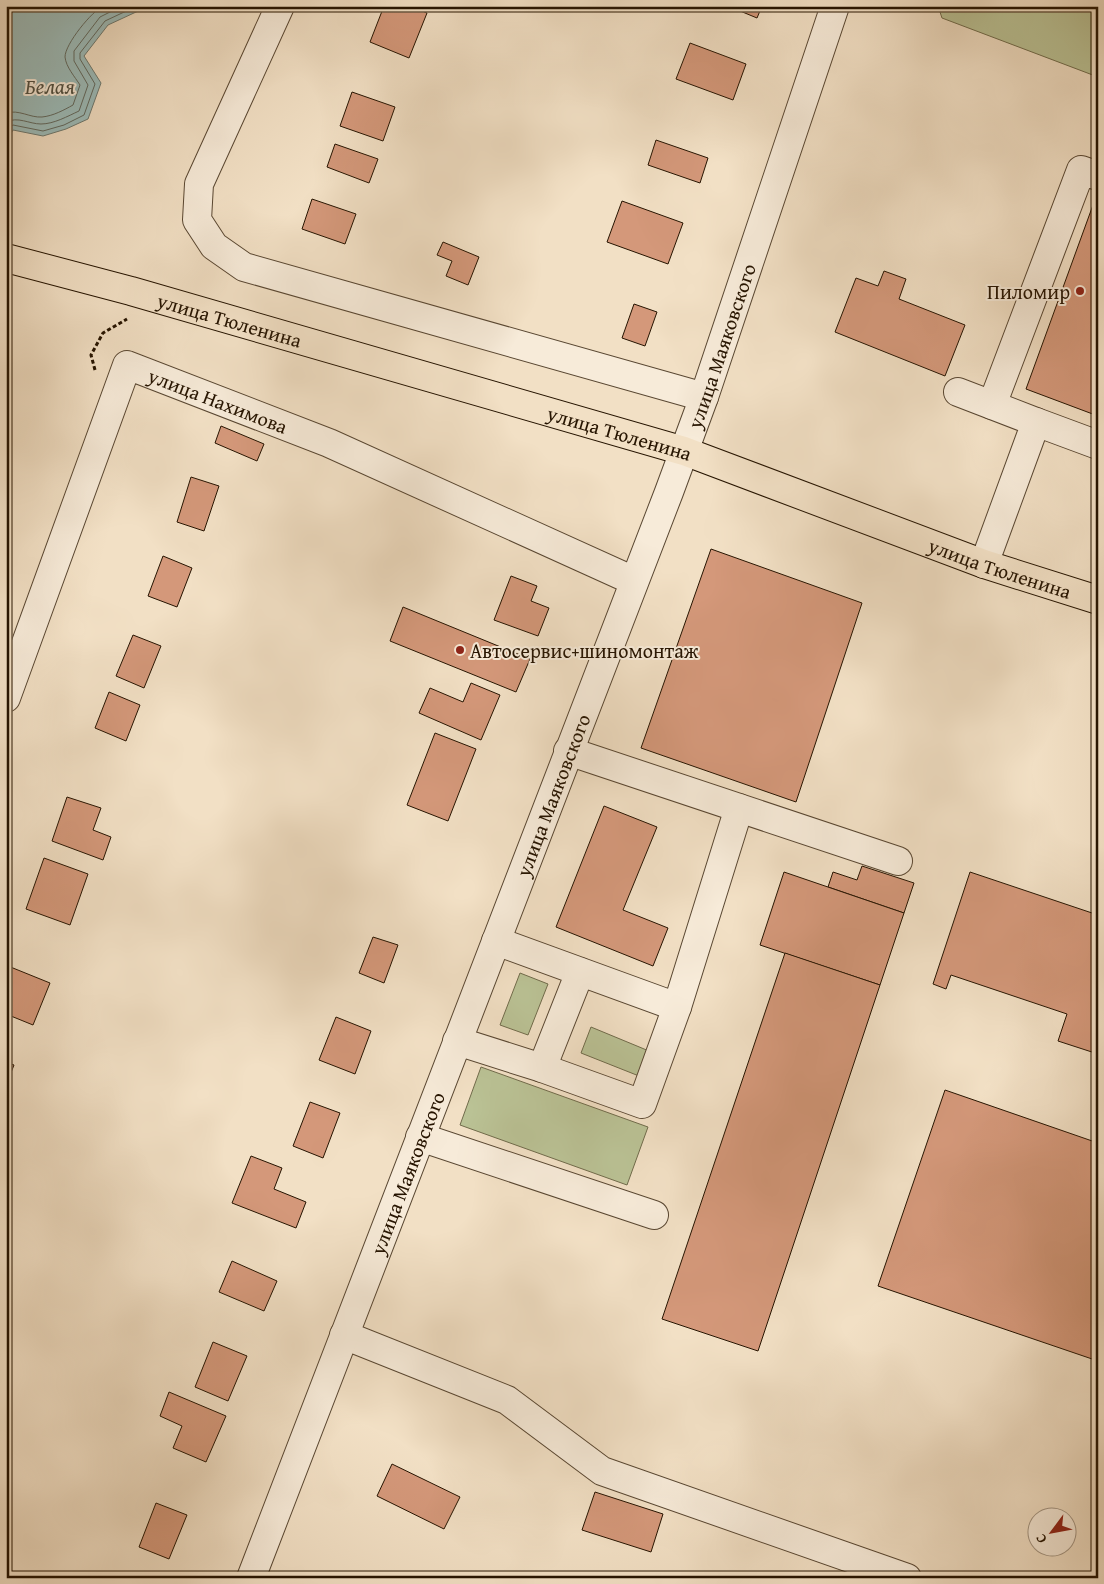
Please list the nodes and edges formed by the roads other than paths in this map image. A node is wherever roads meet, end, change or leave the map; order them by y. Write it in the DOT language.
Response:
graph roads {
  1 [pos="280,6"];
  2 [pos="835,6"];
  3 [pos="1098,176"];
  4 [pos="6,258"];
  5 [pos="958,392"];
  6 [pos="704,397"];
  7 [pos="992,405"];
  8 [pos="1036,422"];
  9 [pos="1098,445"];
  10 [pos="684,451"];
  11 [pos="984,564"];
  12 [pos="634,581"];
  13 [pos="1098,600"];
  14 [pos="6,698"];
  15 [pos="568,751"];
  16 [pos="739,808"];
  17 [pos="898,861"];
  18 [pos="496,941"];
  19 [pos="580,972"];
  20 [pos="677,1007"];
  21 [pos="457,1042"];
  22 [pos="542,1068"];
  23 [pos="420,1137"];
  24 [pos="654,1215"];
  25 [pos="344,1335"];
  26 [pos="251,1578"];
  27 [pos="907,1578"];
  1 -- 6 [label="street"];
  2 -- 6 [label="street, улица Маяковского"];
  3 -- 7 [label="street"];
  4 -- 10 [label="main road, улица Тюленина"];
  5 -- 7 [label="street"];
  6 -- 10 [label="street, улица Маяковского"];
  7 -- 8 [label="street"];
  8 -- 9 [label="street"];
  8 -- 11 [label="street"];
  10 -- 11 [label="main road, улица Тюленина"];
  10 -- 12 [label="street, улица Маяковского"];
  11 -- 13 [label="main road, улица Тюленина"];
  12 -- 14 [label="street, улица Нахимова"];
  12 -- 15 [label="street, улица Маяковского"];
  15 -- 16 [label="street"];
  15 -- 18 [label="street, улица Маяковского"];
  16 -- 17 [label="street"];
  16 -- 20 [label="street"];
  18 -- 19 [label="street"];
  18 -- 21 [label="street, улица Маяковского"];
  19 -- 20 [label="street"];
  19 -- 22 [label="street"];
  20 -- 22 [label="street"];
  21 -- 22 [label="street"];
  21 -- 23 [label="street, улица Маяковского"];
  23 -- 24 [label="street"];
  23 -- 25 [label="street, улица Маяковского"];
  25 -- 26 [label="street, улица Маяковского"];
  25 -- 27 [label="street"];
}
